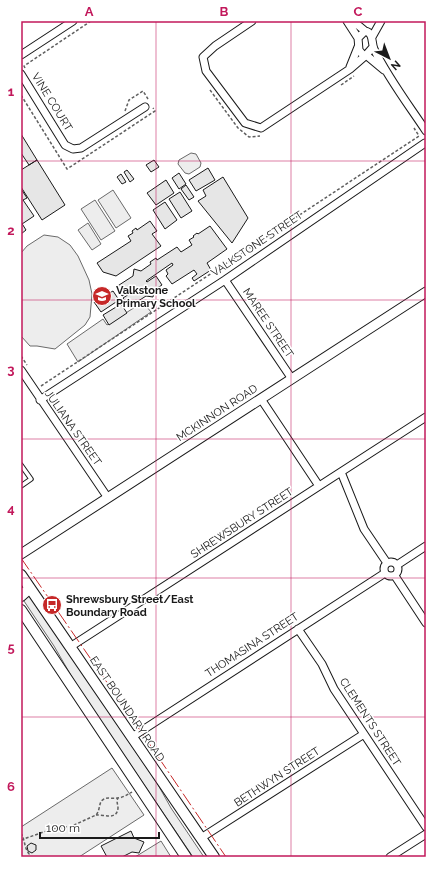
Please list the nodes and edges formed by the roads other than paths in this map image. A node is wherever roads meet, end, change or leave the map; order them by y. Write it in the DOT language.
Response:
graph roads {
  1 [pos="73,21"];
  2 [pos="252,21"];
  3 [pos="347,21"];
  4 [pos="353,21"];
  5 [pos="380,21"];
  6 [pos="365,31"];
  7 [pos="372,37"];
  8 [pos="358,38"];
  9 [pos="358,47"];
  10 [pos="373,47"];
  11 [pos="21,55"];
  12 [pos="366,55"];
  13 [pos="350,69"];
  14 [pos="388,72"];
  15 [pos="25,74"];
  16 [pos="145,107"];
  17 [pos="426,132"];
  18 [pos="425,143"];
  19 [pos="225,280"];
  20 [pos="426,292"];
  21 [pos="21,370"];
  22 [pos="292,379"];
  23 [pos="260,399"];
  24 [pos="40,400"];
  25 [pos="426,417"];
  26 [pos="21,465"];
  27 [pos="341,472"];
  28 [pos="21,486"];
  29 [pos="319,486"];
  30 [pos="108,498"];
  31 [pos="426,546"];
  32 [pos="21,554"];
  33 [pos="387,563"];
  34 [pos="397,565"];
  35 [pos="385,573"];
  36 [pos="21,575"];
  37 [pos="395,576"];
  38 [pos="30,588"];
  39 [pos="21,596"];
  40 [pos="23,617"];
  41 [pos="426,623"];
  42 [pos="298,629"];
  43 [pos="70,647"];
  44 [pos="364,734"];
  45 [pos="132,736"];
  46 [pos="426,827"];
  47 [pos="426,834"];
  48 [pos="201,838"];
  49 [pos="186,857"];
  50 [pos="214,857"];
  51 [pos="390,857"];
  1 -- 11 [label="street"];
  2 -- 13 [label="street"];
  3 -- 8 [label="street"];
  4 -- 6 [label="street"];
  5 -- 6 [label="street"];
  5 -- 7 [label="street"];
  6 -- 7 [label="street"];
  6 -- 8 [label="street"];
  7 -- 10 [label="street"];
  8 -- 9 [label="street"];
  9 -- 12 [label="street"];
  9 -- 13 [label="street"];
  10 -- 12 [label="street"];
  10 -- 14 [label="street"];
  12 -- 13 [label="street"];
  12 -- 14 [label="street"];
  14 -- 17 [label="street"];
  15 -- 16 [label="street, VINE COURT"];
  17 -- 18 [label="street"];
  18 -- 19 [label="street, VALKSTONE STREET"];
  19 -- 22 [label="street, MAREE STREET"];
  19 -- 24 [label="street, VALKSTONE STREET"];
  20 -- 22 [label="street, MCKINNON ROAD"];
  21 -- 24 [label="street, JULIANA STREET"];
  22 -- 23 [label="street, MCKINNON ROAD"];
  23 -- 29 [label="street"];
  23 -- 30 [label="street, MCKINNON ROAD"];
  24 -- 30 [label="street, JULIANA STREET"];
  25 -- 27 [label="street, SHREWSBURY STREET"];
  26 -- 28 [label="lane"];
  27 -- 29 [label="street, SHREWSBURY STREET"];
  27 -- 33 [label="street"];
  29 -- 43 [label="street, SHREWSBURY STREET"];
  30 -- 32 [label="street, MCKINNON ROAD"];
  31 -- 34 [label="street"];
  33 -- 34 [label="street"];
  33 -- 35 [label="street"];
  34 -- 37 [label="street"];
  35 -- 37 [label="street"];
  35 -- 42 [label="street, THOMASINA STREET"];
  36 -- 38 [label="main road, EAST BOUNDARY ROAD"];
  37 -- 41 [label="street"];
  38 -- 39 [label="main road"];
  38 -- 43 [label="main road, EAST BOUNDARY ROAD"];
  40 -- 49 [label="main road"];
  42 -- 44 [label="street, CLEMENTS STREET"];
  42 -- 45 [label="street, THOMASINA STREET"];
  43 -- 45 [label="main road, EAST BOUNDARY ROAD"];
  44 -- 46 [label="street, CLEMENTS STREET"];
  44 -- 48 [label="street, BETHWYN STREET"];
  45 -- 48 [label="main road, EAST BOUNDARY ROAD"];
  47 -- 51 [label="street"];
  48 -- 50 [label="main road, EAST BOUNDARY ROAD"];
}
